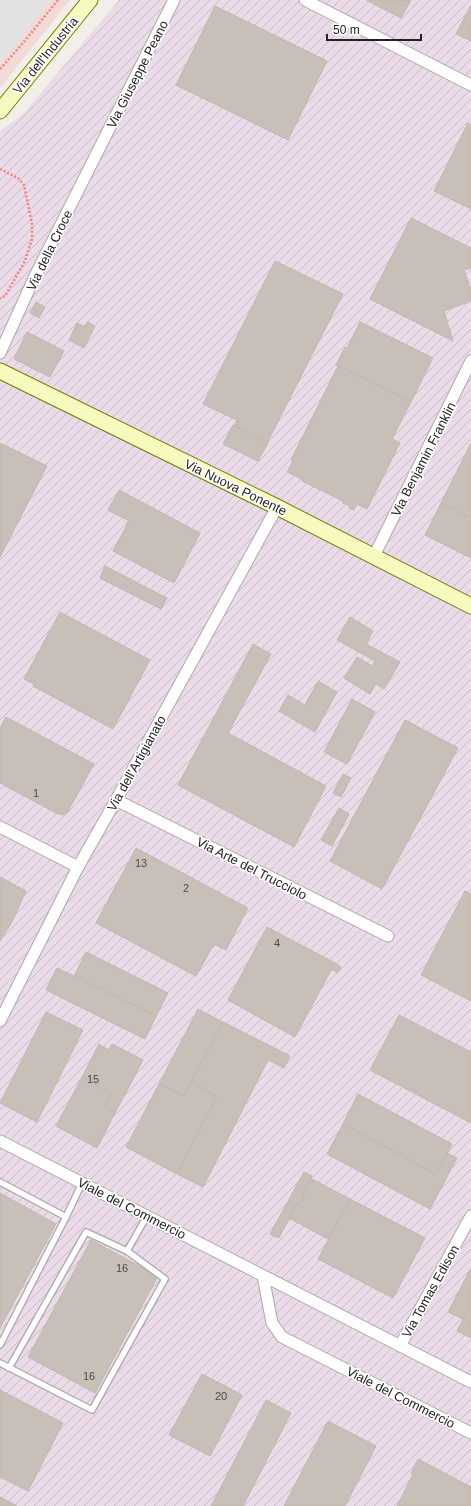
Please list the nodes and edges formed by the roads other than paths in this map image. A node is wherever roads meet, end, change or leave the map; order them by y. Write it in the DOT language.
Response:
graph roads {
  1 [pos="90,0"];
  2 [pos="174,0"];
  3 [pos="306,0"];
  4 [pos="471,85"];
  5 [pos="0,111"];
  6 [pos="100,149"];
  7 [pos="0,353"];
  8 [pos="471,361"];
  9 [pos="0,371"];
  10 [pos="277,507"];
  11 [pos="374,556"];
  12 [pos="471,606"];
  13 [pos="116,800"];
  14 [pos="0,828"];
  15 [pos="78,867"];
  16 [pos="388,936"];
  17 [pos="0,1021"];
  18 [pos="0,1141"];
  19 [pos="0,1182"];
  20 [pos="82,1183"];
  21 [pos="147,1216"];
  22 [pos="471,1216"];
  23 [pos="66,1217"];
  24 [pos="127,1251"];
  25 [pos="263,1276"];
  26 [pos="0,1345"];
  27 [pos="400,1346"];
  28 [pos="0,1364"];
  29 [pos="9,1368"];
  30 [pos="471,1382"];
  31 [pos="471,1433"];
  1 -- 5 [label="street, Via dell'Industria"];
  2 -- 6 [label="street, Via Giuseppe Peano"];
  3 -- 4 [label="street"];
  6 -- 7 [label="street, Via della Croce"];
  8 -- 11 [label="street, Via Benjamin Franklin"];
  9 -- 10 [label="street, Via Nuova Ponente"];
  10 -- 11 [label="street, Via Nuova Ponente"];
  10 -- 13 [label="street, Via dell'Artigianato"];
  11 -- 12 [label="street, Via Nuova Ponente"];
  13 -- 15 [label="street, Via dell'Artigianato"];
  13 -- 16 [label="street, Via Arte del Trucciolo"];
  14 -- 15 [label="street"];
  15 -- 17 [label="street, Via dell'Artigianato"];
  18 -- 20 [label="street, Viale del Commercio"];
  19 -- 23 [label="lane"];
  20 -- 21 [label="street, Viale del Commercio"];
  20 -- 23 [label="lane"];
  21 -- 24 [label="lane"];
  21 -- 25 [label="street, Viale del Commercio"];
  22 -- 27 [label="street, Via Tomas Edison"];
  23 -- 26 [label="lane"];
  24 -- 29 [label="lane"];
  24 -- 29 [label="lane"];
  25 -- 27 [label="street, Viale del Commercio"];
  25 -- 31 [label="street, Viale del Commercio"];
  27 -- 30 [label="street, Viale del Commercio"];
  28 -- 29 [label="lane"];
}
